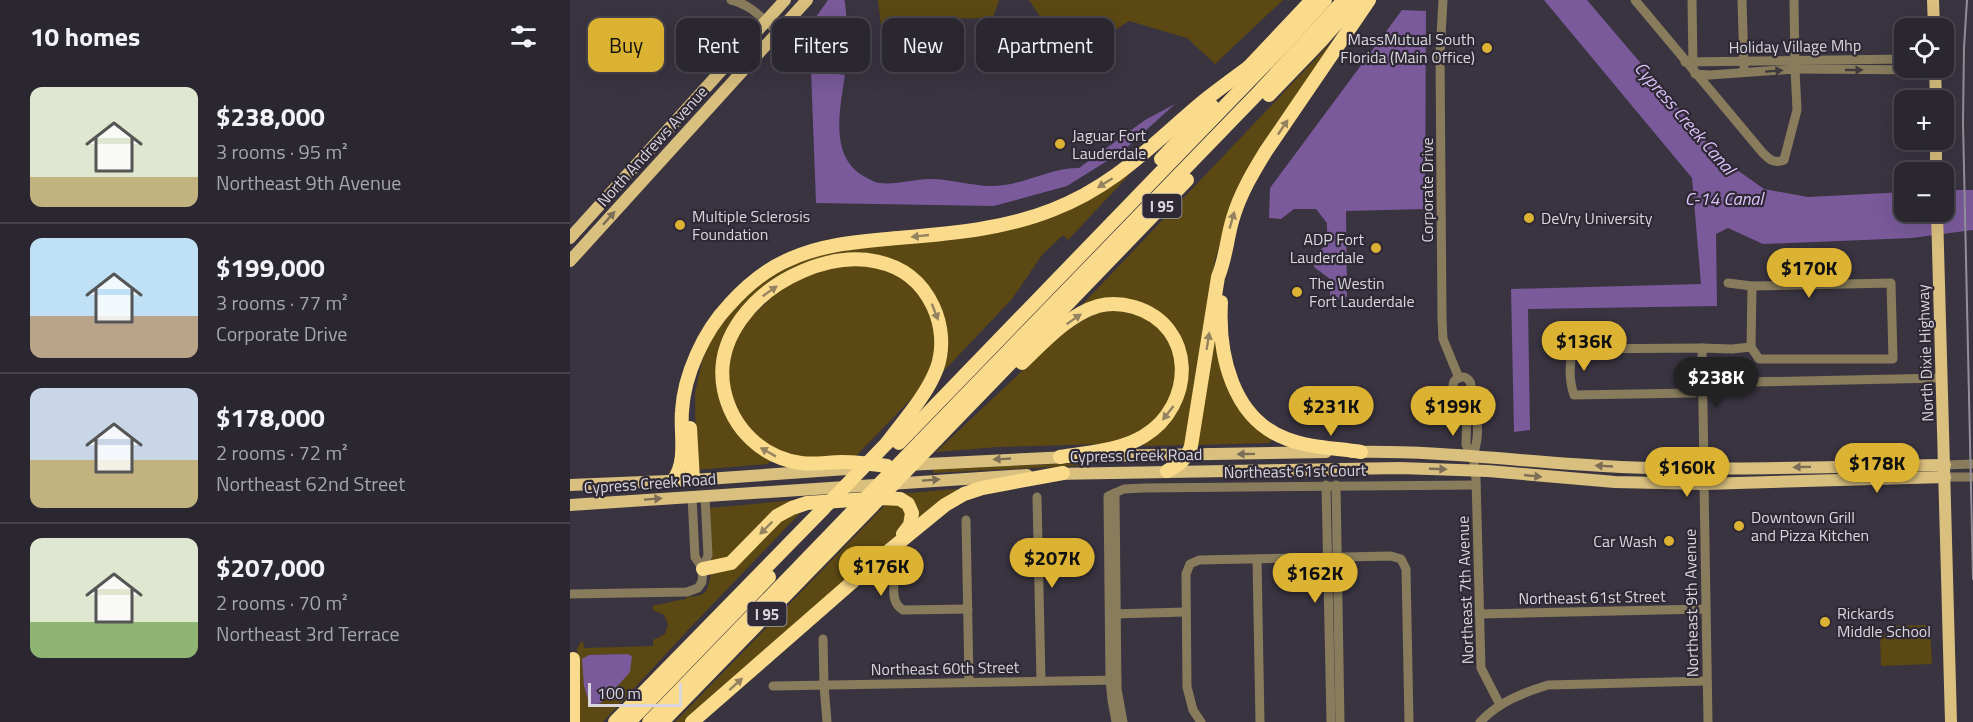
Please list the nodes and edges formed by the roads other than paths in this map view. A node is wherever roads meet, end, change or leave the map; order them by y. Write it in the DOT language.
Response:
graph roads {
  1 [pos="731,0"];
  2 [pos="785,0"];
  3 [pos="807,0"];
  4 [pos="1312,0"];
  5 [pos="1325,0"];
  6 [pos="1344,0"];
  7 [pos="1357,0"];
  8 [pos="1369,0"];
  9 [pos="1443,0"];
  10 [pos="1635,0"];
  11 [pos="1692,0"];
  12 [pos="1742,0"];
  13 [pos="1794,0"];
  14 [pos="1934,0"];
  15 [pos="791,18"];
  16 [pos="1934,18"];
  17 [pos="766,22"];
  18 [pos="772,27"];
  19 [pos="772,39"];
  20 [pos="1894,60"];
  21 [pos="1744,62"];
  22 [pos="1795,65"];
  23 [pos="1249,67"];
  24 [pos="1691,67"];
  25 [pos="1894,68"];
  26 [pos="1745,73"];
  27 [pos="1937,222"];
  28 [pos="570,238"];
  29 [pos="570,261"];
  30 [pos="1222,267"];
  31 [pos="1728,283"];
  32 [pos="1752,286"];
  33 [pos="1751,347"];
  34 [pos="1702,348"];
  35 [pos="694,366"];
  36 [pos="1459,378"];
  37 [pos="1942,378"];
  38 [pos="1702,383"];
  39 [pos="1467,393"];
  40 [pos="965,410"];
  41 [pos="893,443"];
  42 [pos="1361,452"];
  43 [pos="1188,455"];
  44 [pos="1473,455"];
  45 [pos="1060,457"];
  46 [pos="1973,464"];
  47 [pos="887,466"];
  48 [pos="1728,468"];
  49 [pos="1704,469"];
  50 [pos="1167,471"];
  51 [pos="1475,471"];
  52 [pos="1063,473"];
  53 [pos="1945,476"];
  54 [pos="1973,477"];
  55 [pos="698,480"];
  56 [pos="673,481"];
  57 [pos="1671,483"];
  58 [pos="1704,484"];
  59 [pos="570,485"];
  60 [pos="1331,485"];
  61 [pos="1476,485"];
  62 [pos="698,496"];
  63 [pos="1037,497"];
  64 [pos="570,505"];
  65 [pos="829,509"];
  66 [pos="966,520"];
  67 [pos="1332,558"];
  68 [pos="1257,560"];
  69 [pos="874,563"];
  70 [pos="703,568"];
  71 [pos="894,577"];
  72 [pos="570,594"];
  73 [pos="969,609"];
  74 [pos="1706,609"];
  75 [pos="1186,612"];
  76 [pos="1113,614"];
  77 [pos="1479,614"];
  78 [pos="824,639"];
  79 [pos="573,659"];
  80 [pos="1114,680"];
  81 [pos="1041,681"];
  82 [pos="1707,681"];
  83 [pos="969,682"];
  84 [pos="824,685"];
  85 [pos="773,686"];
  86 [pos="1500,705"];
  87 [pos="573,722"];
  88 [pos="615,722"];
  89 [pos="629,722"];
  90 [pos="649,722"];
  91 [pos="662,722"];
  92 [pos="692,722"];
  93 [pos="827,722"];
  94 [pos="1116,722"];
  95 [pos="1123,722"];
  96 [pos="1201,722"];
  97 [pos="1260,722"];
  98 [pos="1331,722"];
  99 [pos="1340,722"];
  100 [pos="1408,722"];
  101 [pos="1480,722"];
  102 [pos="1708,722"];
  103 [pos="1951,722"];
  1 -- 17 [label="street"];
  2 -- 17 [label="main road, North Andrews Avenue"];
  3 -- 15 [label="main road, North Andrews Avenue"];
  4 -- 23 [label="highway, I 95"];
  5 -- 41 [label="highway"];
  6 -- 90 [label="highway, bridge"];
  7 -- 40 [label="highway, I 95"];
  30 -- 8 [label="highway, one-way"];
  9 -- 36 [label="street, Corporate Drive"];
  10 -- 24 [label="street"];
  11 -- 24 [label="street"];
  12 -- 21 [label="street"];
  13 -- 22 [label="street"];
  14 -- 16 [label="main road"];
  17 -- 18 [label="street"];
  17 -- 28 [label="main road, North Andrews Avenue"];
  29 -- 19 [label="main road, North Andrews Avenue, one-way"];
  20 -- 22 [label="street, Holiday Village Mhp"];
  21 -- 22 [label="street, Holiday Village Mhp"];
  21 -- 24 [label="street, Holiday Village Mhp"];
  21 -- 26 [label="street"];
  22 -- 24 [label="street, Holiday Village Mhp"];
  22 -- 25 [label="street, Holiday Village Mhp, one-way"];
  26 -- 22 [label="street, Holiday Village Mhp, one-way"];
  23 -- 35 [label="highway, one-way"];
  23 -- 41 [label="highway, I 95"];
  24 -- 26 [label="street, Holiday Village Mhp"];
  27 -- 37 [label="main road, North Dixie Highway"];
  30 -- 42 [label="highway"];
  43 -- 30 [label="highway, one-way"];
  31 -- 32 [label="street"];
  32 -- 33 [label="street"];
  32 -- 33 [label="street"];
  33 -- 34 [label="street"];
  34 -- 38 [label="street"];
  34 -- 38 [label="street"];
  35 -- 55 [label="highway"];
  35 -- 56 [label="highway"];
  36 -- 39 [label="street"];
  36 -- 39 [label="street"];
  37 -- 38 [label="street"];
  37 -- 53 [label="main road, North Dixie Highway"];
  38 -- 49 [label="street"];
  39 -- 44 [label="street"];
  40 -- 45 [label="highway, one-way"];
  40 -- 91 [label="highway, I 95, bridge"];
  47 -- 41 [label="highway, one-way"];
  41 -- 65 [label="highway, I 95, bridge"];
  42 -- 43 [label="main road, Cypress Creek Road, one-way"];
  42 -- 44 [label="main road, Cypress Creek Road"];
  43 -- 45 [label="main road, Cypress Creek Road"];
  43 -- 50 [label="highway"];
  49 -- 44 [label="main road, Cypress Creek Road, one-way"];
  44 -- 51 [label="street"];
  45 -- 47 [label="main road, Cypress Creek Road, one-way"];
  46 -- 53 [label="street"];
  47 -- 55 [label="main road, Cypress Creek Road"];
  48 -- 49 [label="main road, Cypress Creek Road"];
  53 -- 48 [label="main road, Cypress Creek Road, one-way"];
  48 -- 58 [label="main road"];
  49 -- 57 [label="main road"];
  50 -- 51 [label="main road, Cypress Creek Road, one-way"];
  50 -- 52 [label="main road, Cypress Creek Road"];
  51 -- 57 [label="main road, Cypress Creek Road, one-way"];
  51 -- 61 [label="street, Northeast 7th Avenue"];
  62 -- 52 [label="main road, Cypress Creek Road, one-way"];
  52 -- 69 [label="highway"];
  53 -- 54 [label="street"];
  53 -- 58 [label="main road, Cypress Creek Road"];
  53 -- 103 [label="main road, North Dixie Highway"];
  55 -- 56 [label="main road, Cypress Creek Road"];
  55 -- 62 [label="main road"];
  56 -- 59 [label="main road, Cypress Creek Road"];
  57 -- 58 [label="main road, Cypress Creek Road"];
  58 -- 74 [label="street, Northeast 9th Avenue"];
  60 -- 61 [label="street, Northeast 61st Court"];
  60 -- 67 [label="street"];
  60 -- 76 [label="street, Northeast 61st Court"];
  61 -- 77 [label="street, Northeast 7th Avenue"];
  64 -- 62 [label="main road, Cypress Creek Road, one-way"];
  62 -- 70 [label="street"];
  63 -- 81 [label="street"];
  65 -- 88 [label="highway, I 95"];
  65 -- 89 [label="highway"];
  66 -- 73 [label="street"];
  67 -- 68 [label="street"];
  67 -- 98 [label="street"];
  67 -- 99 [label="street"];
  67 -- 100 [label="street"];
  68 -- 75 [label="street"];
  68 -- 97 [label="street"];
  69 -- 70 [label="highway, one-way"];
  92 -- 69 [label="highway, one-way"];
  70 -- 72 [label="street"];
  71 -- 73 [label="street"];
  73 -- 83 [label="street"];
  74 -- 77 [label="street, Northeast 61st Street"];
  74 -- 82 [label="street, Northeast 9th Avenue"];
  75 -- 76 [label="street"];
  75 -- 96 [label="street"];
  76 -- 80 [label="street"];
  77 -- 86 [label="street, Northeast 7th Avenue"];
  78 -- 84 [label="street"];
  79 -- 87 [label="highway"];
  80 -- 81 [label="street, Northeast 60th Street"];
  80 -- 94 [label="street"];
  80 -- 95 [label="street"];
  81 -- 83 [label="street, Northeast 60th Street"];
  82 -- 86 [label="street"];
  82 -- 102 [label="street, Northeast 9th Avenue"];
  83 -- 84 [label="street, Northeast 60th Street"];
  84 -- 85 [label="street, Northeast 60th Street"];
  84 -- 93 [label="street"];
  86 -- 101 [label="street"];
}
